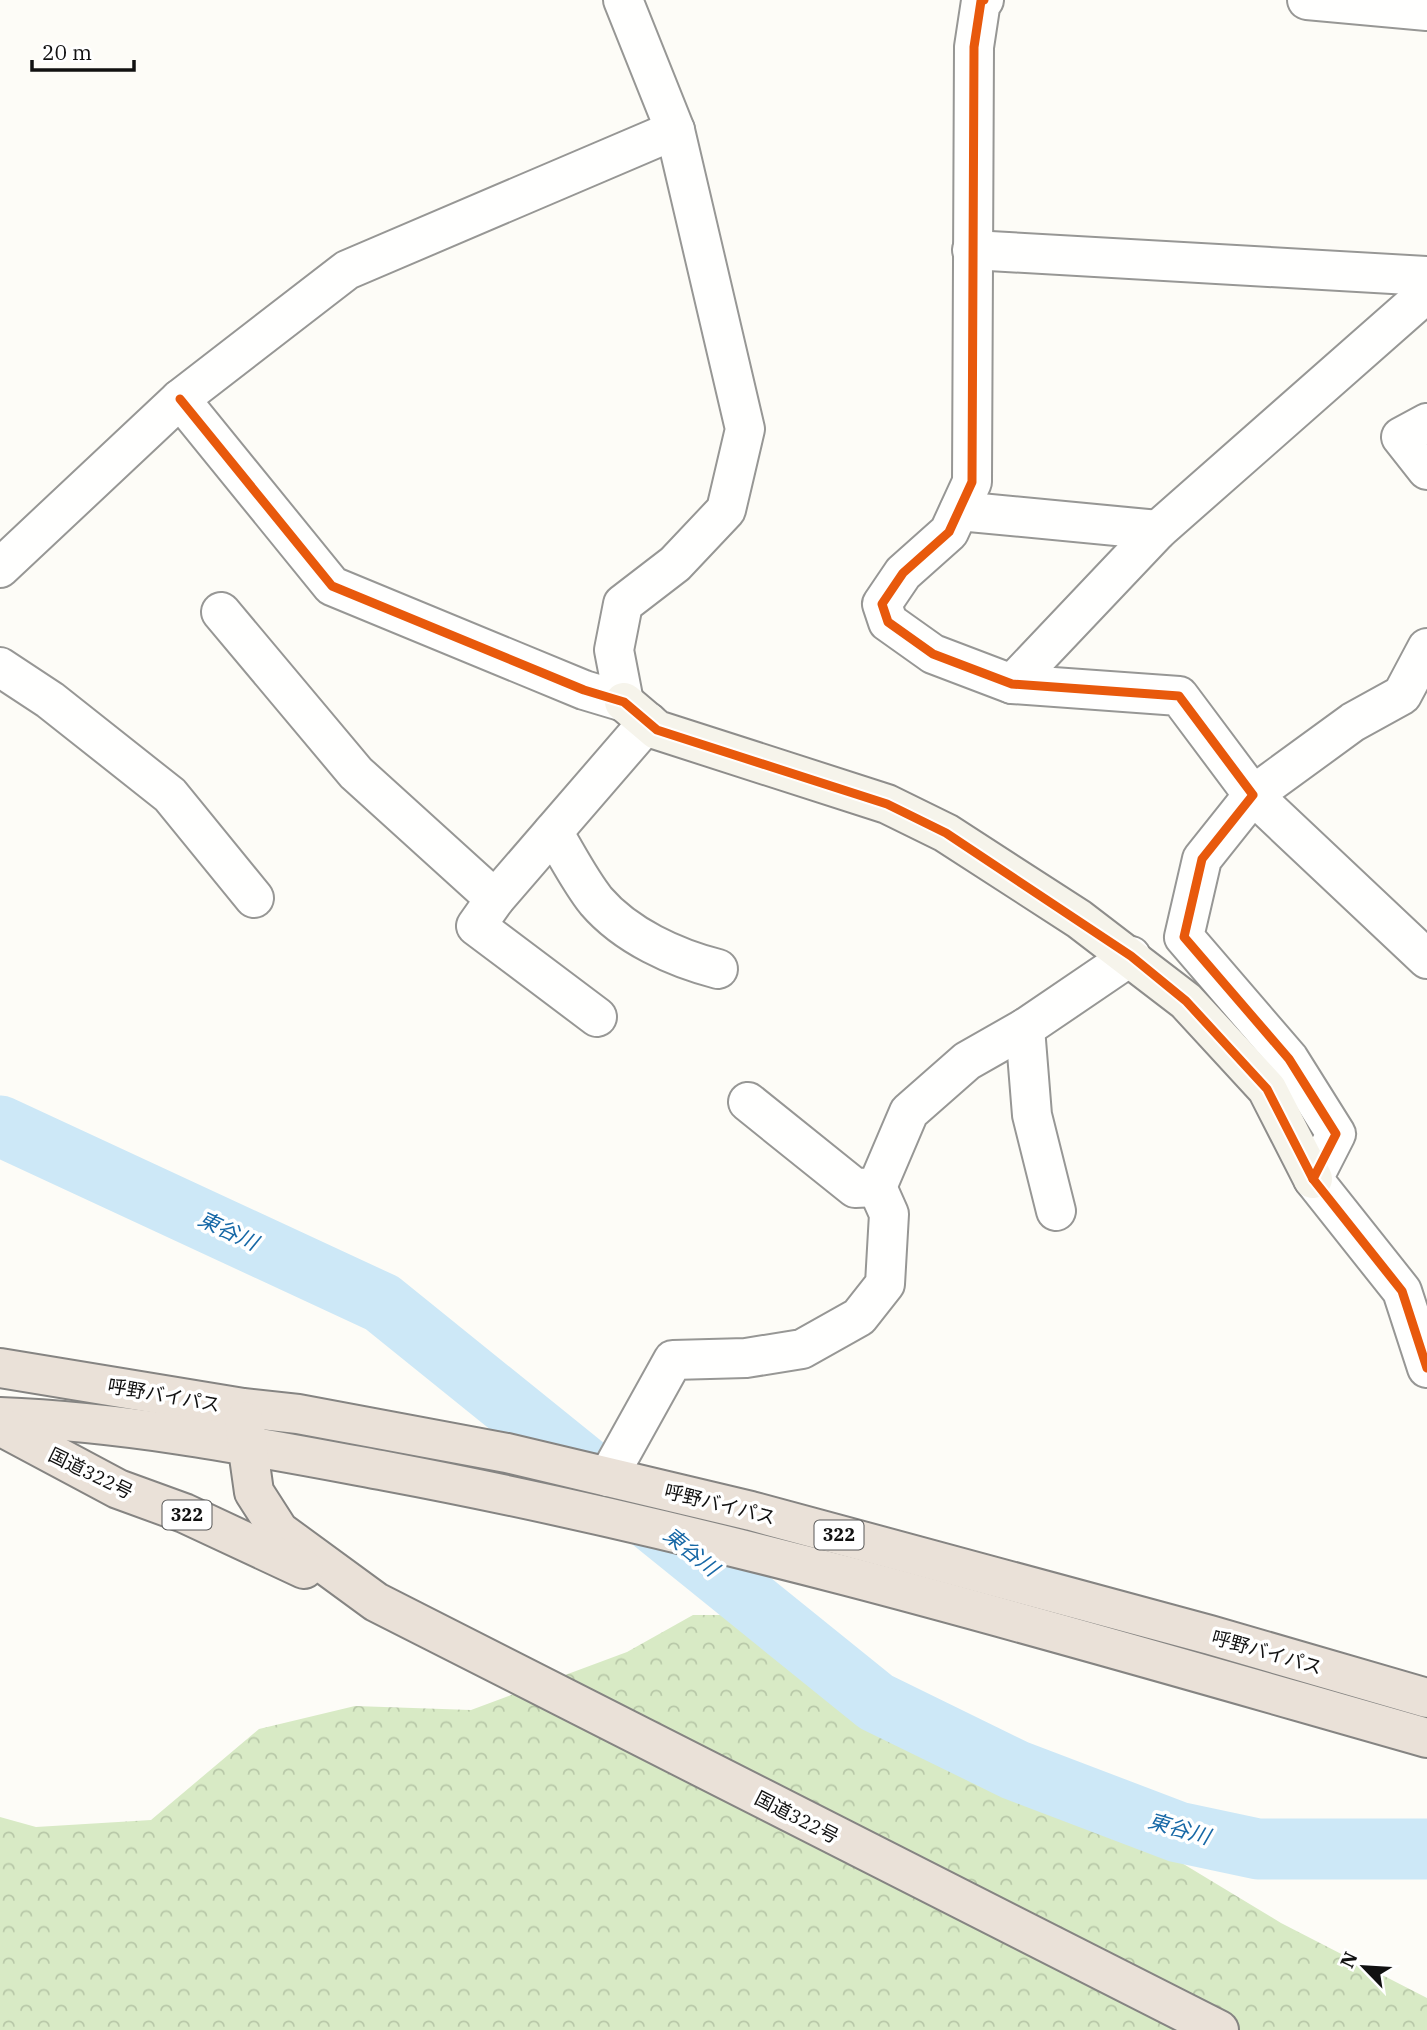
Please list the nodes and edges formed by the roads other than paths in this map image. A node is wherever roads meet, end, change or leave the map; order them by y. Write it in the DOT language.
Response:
graph roads {
  1 [pos="624,0"];
  2 [pos="984,0"];
  3 [pos="1307,0"];
  4 [pos="1427,11"];
  5 [pos="675,130"];
  6 [pos="972,250"];
  7 [pos="1427,275"];
  8 [pos="1427,293"];
  9 [pos="180,399"];
  10 [pos="1427,424"];
  11 [pos="1427,470"];
  12 [pos="959,511"];
  13 [pos="1158,530"];
  14 [pos="0,568"];
  15 [pos="221,612"];
  16 [pos="1427,648"];
  17 [pos="0,667"];
  18 [pos="1012,684"];
  19 [pos="636,712"];
  20 [pos="1252,795"];
  21 [pos="554,832"];
  22 [pos="254,898"];
  23 [pos="495,899"];
  24 [pos="1131,956"];
  25 [pos="1427,958"];
  26 [pos="718,969"];
  27 [pos="597,1017"];
  28 [pos="1025,1028"];
  29 [pos="748,1101"];
  30 [pos="1313,1179"];
  31 [pos="877,1187"];
  32 [pos="1056,1211"];
  33 [pos="0,1368"];
  34 [pos="1427,1368"];
  35 [pos="243,1409"];
  36 [pos="0,1417"];
  37 [pos="0,1426"];
  38 [pos="248,1446"];
  39 [pos="608,1477"];
  40 [pos="376,1602"];
  41 [pos="1427,1698"];
  42 [pos="1427,1738"];
  43 [pos="1219,2030"];
  1 -- 5 [label="street"];
  2 -- 6 [label="street"];
  3 -- 4 [label="street"];
  5 -- 9 [label="street"];
  5 -- 19 [label="street"];
  6 -- 7 [label="street"];
  6 -- 12 [label="street"];
  8 -- 13 [label="street"];
  9 -- 14 [label="street"];
  9 -- 19 [label="street"];
  10 -- 11 [label="street"];
  12 -- 13 [label="street"];
  12 -- 18 [label="street"];
  13 -- 18 [label="street"];
  15 -- 23 [label="street"];
  16 -- 20 [label="street"];
  17 -- 22 [label="street"];
  18 -- 20 [label="street"];
  19 -- 21 [label="street"];
  19 -- 24 [label="street"];
  20 -- 25 [label="street"];
  20 -- 30 [label="street"];
  21 -- 23 [label="street"];
  21 -- 26 [label="street"];
  23 -- 27 [label="street"];
  24 -- 28 [label="street"];
  24 -- 30 [label="street"];
  28 -- 31 [label="street"];
  28 -- 32 [label="street"];
  29 -- 31 [label="street"];
  30 -- 34 [label="street"];
  31 -- 39 [label="street"];
  33 -- 35 [label="highway, 呼野バイパス / 322"];
  35 -- 38 [label="highway, 国道322号 / 322"];
  35 -- 39 [label="highway, 呼野バイパス / 322"];
  36 -- 38 [label="highway, 呼野バイパス / 322"];
  37 -- 40 [label="highway, 国道322号 / 322"];
  38 -- 40 [label="highway, 国道322号 / 322"];
  38 -- 42 [label="highway, 呼野バイパス / 322"];
  39 -- 41 [label="highway, 呼野バイパス / 322"];
  40 -- 43 [label="highway, 国道322号 / 322"];
}
